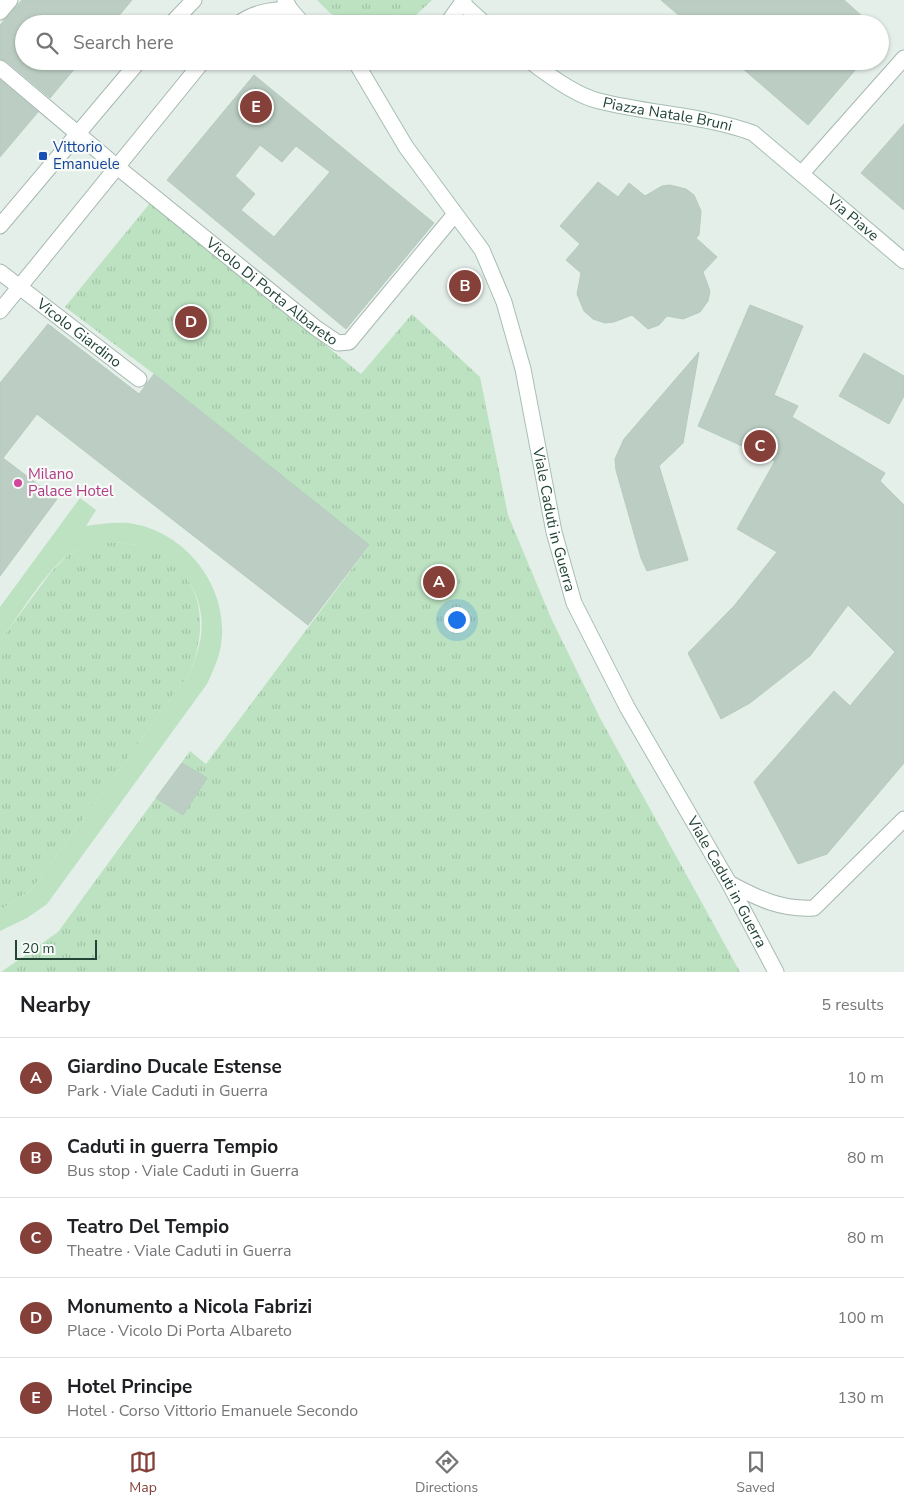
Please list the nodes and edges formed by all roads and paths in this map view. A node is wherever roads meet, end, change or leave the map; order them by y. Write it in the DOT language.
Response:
graph roads {
  1 [pos="10,0"];
  2 [pos="194,0"];
  3 [pos="463,2"];
  4 [pos="288,5"];
  5 [pos="0,12"];
  6 [pos="180,15"];
  7 [pos="252,15"];
  8 [pos="296,15"];
  9 [pos="454,15"];
  10 [pos="477,15"];
  11 [pos="904,58"];
  12 [pos="0,68"];
  13 [pos="131,70"];
  14 [pos="196,70"];
  15 [pos="360,70"];
  16 [pos="542,70"];
  17 [pos="76,133"];
  18 [pos="116,166"];
  19 [pos="802,173"];
  20 [pos="455,214"];
  21 [pos="0,226"];
  22 [pos="904,261"];
  23 [pos="0,272"];
  24 [pos="18,288"];
  25 [pos="0,311"];
  26 [pos="139,379"];
  27 [pos="904,819"];
  28 [pos="729,883"];
  29 [pos="776,972"];
  1 -- 5 [label="street"];
  2 -- 6 [label="street"];
  3 -- 9 [label="street"];
  3 -- 10 [label="street"];
  4 -- 7 [label="street"];
  4 -- 8 [label="street"];
  11 -- 19 [label="street"];
  12 -- 17 [label="street, Vicolo Di Porta Albareto"];
  13 -- 17 [label="street"];
  14 -- 18 [label="street"];
  15 -- 20 [label="street, Viale Caduti in Guerra"];
  16 -- 19 [label="street, Piazza Natale Bruni"];
  17 -- 18 [label="street, Vicolo Di Porta Albareto"];
  17 -- 21 [label="street"];
  18 -- 20 [label="street, Vicolo Di Porta Albareto"];
  18 -- 24 [label="street"];
  19 -- 22 [label="street, Via Piave"];
  20 -- 28 [label="street, Viale Caduti in Guerra"];
  23 -- 24 [label="street, Vicolo Giardino"];
  24 -- 25 [label="street"];
  24 -- 26 [label="street, Vicolo Giardino"];
  27 -- 28 [label="street"];
  28 -- 29 [label="street, Viale Caduti in Guerra"];
}
